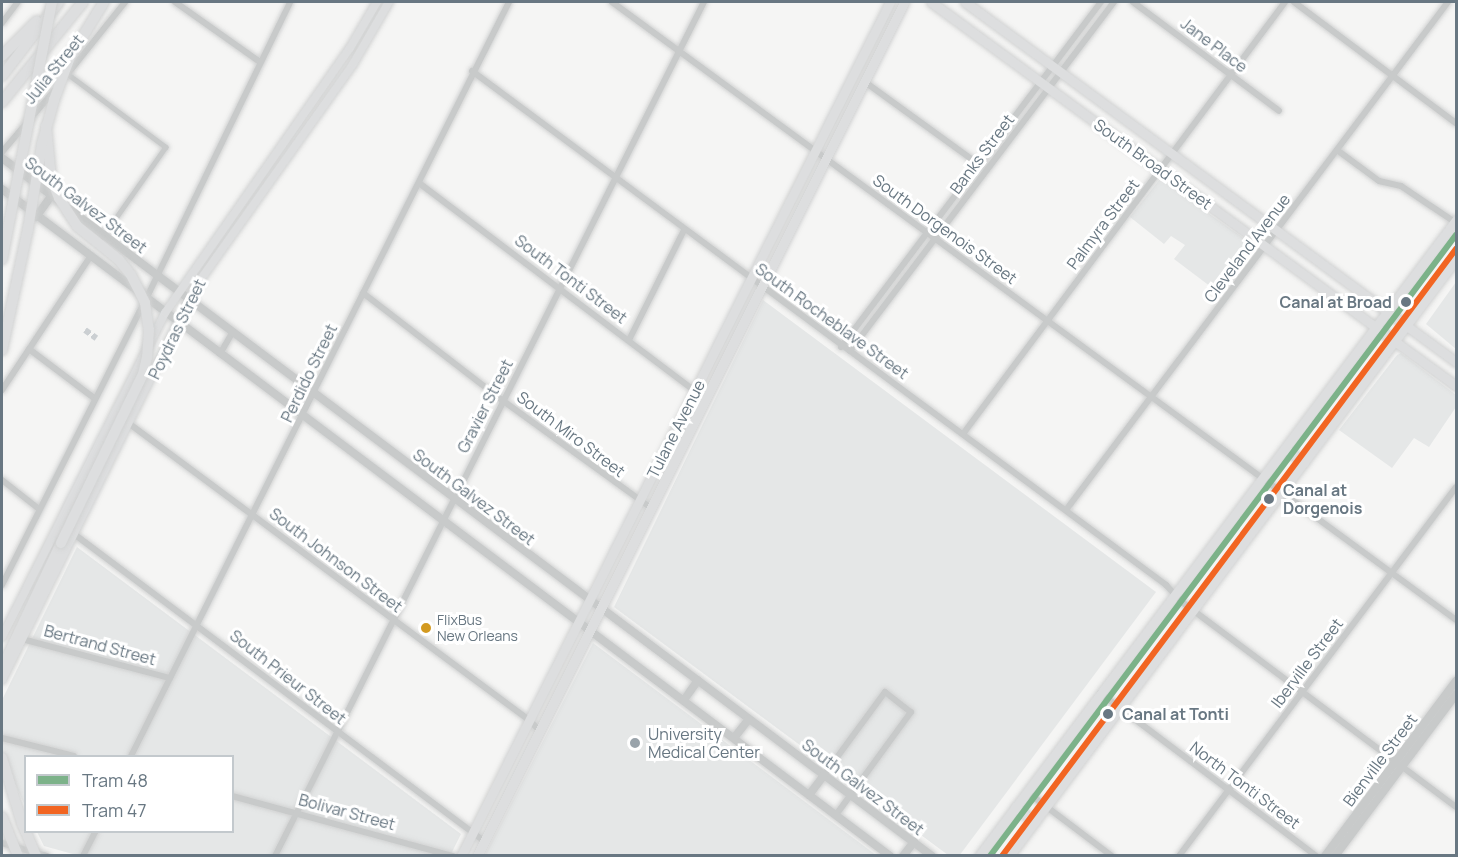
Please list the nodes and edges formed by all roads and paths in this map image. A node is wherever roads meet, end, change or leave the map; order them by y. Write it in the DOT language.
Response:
graph roads {
  1 [pos="18,2"];
  2 [pos="56,2"];
  3 [pos="83,2"];
  4 [pos="104,2"];
  5 [pos="125,2"];
  6 [pos="175,2"];
  7 [pos="290,2"];
  8 [pos="370,2"];
  9 [pos="377,2"];
  10 [pos="389,2"];
  11 [pos="509,2"];
  12 [pos="612,2"];
  13 [pos="704,2"];
  14 [pos="890,2"];
  15 [pos="904,2"];
  16 [pos="932,2"];
  17 [pos="965,2"];
  18 [pos="1101,2"];
  19 [pos="1114,2"];
  20 [pos="1133,2"];
  21 [pos="1285,2"];
  22 [pos="1293,2"];
  23 [pos="1449,2"];
  24 [pos="990,19"];
  25 [pos="2,23"];
  26 [pos="978,36"];
  27 [pos="350,48"];
  28 [pos="679,52"];
  29 [pos="2,56"];
  30 [pos="260,62"];
  31 [pos="1057,68"];
  32 [pos="472,71"];
  33 [pos="68,74"];
  34 [pos="1231,74"];
  35 [pos="1393,75"];
  36 [pos="2,76"];
  37 [pos="865,82"];
  38 [pos="1045,85"];
  39 [pos="2,104"];
  40 [pos="1279,111"];
  41 [pos="1456,123"];
  42 [pos="1133,124"];
  43 [pos="46,126"];
  44 [pos="1121,141"];
  45 [pos="1337,150"];
  46 [pos="815,151"];
  47 [pos="2,152"];
  48 [pos="1173,153"];
  49 [pos="2,158"];
  50 [pos="826,159"];
  51 [pos="978,165"];
  52 [pos="1160,170"];
  53 [pos="987,171"];
  54 [pos="617,178"];
  55 [pos="419,183"];
  56 [pos="1218,186"];
  57 [pos="2,189"];
  58 [pos="51,195"];
  59 [pos="1205,202"];
  60 [pos="36,217"];
  61 [pos="1456,222"];
  62 [pos="91,226"];
  63 [pos="684,230"];
  64 [pos="1278,230"];
  65 [pos="927,233"];
  66 [pos="104,236"];
  67 [pos="935,239"];
  68 [pos="75,245"];
  69 [pos="1265,246"];
  70 [pos="1310,254"];
  71 [pos="90,257"];
  72 [pos="2,259"];
  73 [pos="1456,259"];
  74 [pos="1298,270"];
  75 [pos="157,276"];
  76 [pos="751,278"];
  77 [pos="761,286"];
  78 [pos="560,288"];
  79 [pos="178,291"];
  80 [pos="363,293"];
  81 [pos="146,299"];
  82 [pos="189,300"];
  83 [pos="1388,311"];
  84 [pos="165,313"];
  85 [pos="1048,320"];
  86 [pos="178,323"];
  87 [pos="1407,326"];
  88 [pos="1376,327"];
  89 [pos="232,333"];
  90 [pos="629,340"];
  91 [pos="1395,341"];
  92 [pos="841,346"];
  93 [pos="29,349"];
  94 [pos="2,350"];
  95 [pos="850,351"];
  96 [pos="220,354"];
  97 [pos="1456,362"];
  98 [pos="1444,377"];
  99 [pos="1456,386"];
  100 [pos="2,390"];
  101 [pos="696,391"];
  102 [pos="314,394"];
  103 [pos="1151,397"];
  104 [pos="94,398"];
  105 [pos="502,399"];
  106 [pos="706,399"];
  107 [pos="114,413"];
  108 [pos="303,416"];
  109 [pos="130,424"];
  110 [pos="963,434"];
  111 [pos="1285,448"];
  112 [pos="1304,463"];
  113 [pos="1262,478"];
  114 [pos="2,480"];
  115 [pos="1456,487"];
  116 [pos="1282,493"];
  117 [pos="453,498"];
  118 [pos="639,500"];
  119 [pos="650,507"];
  120 [pos="39,509"];
  121 [pos="1066,510"];
  122 [pos="253,515"];
  123 [pos="443,521"];
  124 [pos="75,534"];
  125 [pos="1392,573"];
  126 [pos="2,585"];
  127 [pos="1176,592"];
  128 [pos="589,598"];
  129 [pos="600,607"];
  130 [pos="1194,610"];
  131 [pos="393,620"];
  132 [pos="578,621"];
  133 [pos="1456,621"];
  134 [pos="197,625"];
  135 [pos="589,629"];
  136 [pos="2,638"];
  137 [pos="22,639"];
  138 [pos="2,668"];
  139 [pos="170,678"];
  140 [pos="2,680"];
  141 [pos="698,680"];
  142 [pos="1456,681"];
  143 [pos="1303,692"];
  144 [pos="1100,693"];
  145 [pos="1456,694"];
  146 [pos="684,700"];
  147 [pos="1120,708"];
  148 [pos="749,719"];
  149 [pos="530,720"];
  150 [pos="336,731"];
  151 [pos="540,731"];
  152 [pos="2,738"];
  153 [pos="734,738"];
  154 [pos="70,755"];
  155 [pos="132,755"];
  156 [pos="2,758"];
  157 [pos="1399,764"];
  158 [pos="824,775"];
  159 [pos="1229,790"];
  160 [pos="1027,792"];
  161 [pos="809,795"];
  162 [pos="852,795"];
  163 [pos="234,796"];
  164 [pos="1015,807"];
  165 [pos="1047,807"];
  166 [pos="1456,807"];
  167 [pos="296,812"];
  168 [pos="836,815"];
  169 [pos="2,817"];
  170 [pos="1035,822"];
  171 [pos="24,828"];
  172 [pos="26,833"];
  173 [pos="94,833"];
  174 [pos="472,833"];
  175 [pos="484,841"];
  176 [pos="914,842"];
  177 [pos="2,843"];
  178 [pos="18,855"];
  179 [pos="36,855"];
  180 [pos="47,855"];
  181 [pos="83,855"];
  182 [pos="275,855"];
  183 [pos="453,855"];
  184 [pos="461,855"];
  185 [pos="477,855"];
  186 [pos="890,855"];
  187 [pos="903,855"];
  188 [pos="932,855"];
  189 [pos="979,855"];
  190 [pos="1009,855"];
  191 [pos="1112,855"];
  192 [pos="1179,855"];
  193 [pos="1316,855"];
  194 [pos="1326,855"];
  195 [pos="1335,855"];
  1 -- 25 [label="street"];
  2 -- 29 [label="highway"];
  2 -- 36 [label="highway"];
  2 -- 72 [label="highway, bridge"];
  3 -- 39 [label="highway"];
  4 -- 43 [label="highway, bridge"];
  5 -- 33 [label="street, Julia Street"];
  6 -- 30 [label="street"];
  7 -- 30 [label="street"];
  8 -- 27 [label="main road"];
  9 -- 27 [label="main road"];
  10 -- 82 [label="main road, Poydras Street"];
  11 -- 32 [label="street, Perdido Street"];
  12 -- 28 [label="street, South Dorgenois Street"];
  13 -- 28 [label="street, Gravier Street"];
  14 -- 46 [label="main road, Tulane Avenue"];
  15 -- 37 [label="main road, Tulane Avenue"];
  16 -- 26 [label="main road, South Broad Street"];
  17 -- 24 [label="main road, South Broad Street"];
  18 -- 31 [label="street, Banks Street"];
  19 -- 31 [label="street, Banks Street"];
  20 -- 34 [label="street, Jane Place"];
  21 -- 34 [label="street, Palmyra Street"];
  22 -- 35 [label="street"];
  23 -- 35 [label="street, Cleveland Avenue"];
  24 -- 26 [label="main road"];
  24 -- 31 [label="main road, South Broad Street"];
  26 -- 38 [label="main road, South Broad Street"];
  27 -- 79 [label="main road, Poydras Street"];
  28 -- 46 [label="street, South Dorgenois Street"];
  28 -- 54 [label="street, Gravier Street"];
  30 -- 75 [label="street"];
  31 -- 38 [label="street, Banks Street"];
  31 -- 38 [label="street, Banks Street"];
  31 -- 42 [label="main road, South Broad Street"];
  32 -- 54 [label="street, South Rocheblave Street"];
  32 -- 55 [label="street, Perdido Street"];
  33 -- 47 [label="street, Julia Street"];
  33 -- 66 [label="street"];
  34 -- 40 [label="street, Jane Place"];
  34 -- 48 [label="street, Palmyra Street"];
  35 -- 41 [label="street"];
  35 -- 45 [label="street, Cleveland Avenue"];
  37 -- 50 [label="main road, Tulane Avenue"];
  37 -- 51 [label="street"];
  38 -- 44 [label="main road, South Broad Street"];
  38 -- 51 [label="street, Banks Street"];
  38 -- 53 [label="street, Banks Street"];
  42 -- 44 [label="main road"];
  42 -- 48 [label="main road, South Broad Street"];
  43 -- 94 [label="highway, bridge"];
  43 -- 138 [label="highway, bridge"];
  44 -- 52 [label="main road, South Broad Street"];
  45 -- 61 [label="street"];
  45 -- 64 [label="street, Cleveland Avenue"];
  46 -- 50 [label="street, South Dorgenois Street"];
  46 -- 76 [label="main road, Tulane Avenue"];
  48 -- 52 [label="street, Palmyra Street"];
  48 -- 56 [label="main road, South Broad Street"];
  49 -- 58 [label="street, South Galvez Street"];
  50 -- 65 [label="street, South Dorgenois Street"];
  50 -- 77 [label="main road, Tulane Avenue"];
  51 -- 53 [label="street"];
  51 -- 65 [label="street, Banks Street"];
  52 -- 59 [label="main road, South Broad Street"];
  52 -- 85 [label="street, Palmyra Street"];
  53 -- 67 [label="street, Banks Street"];
  54 -- 63 [label="street, South Rocheblave Street"];
  54 -- 78 [label="street, Gravier Street"];
  55 -- 78 [label="street, South Tonti Street"];
  55 -- 80 [label="street, Perdido Street"];
  56 -- 59 [label="main road"];
  56 -- 64 [label="main road, South Broad Street"];
  57 -- 60 [label="street"];
  58 -- 60 [label="street"];
  58 -- 62 [label="street, South Galvez Street"];
  59 -- 69 [label="main road, South Broad Street"];
  60 -- 68 [label="street"];
  61 -- 83 [label="main road"];
  62 -- 66 [label="street, South Galvez Street"];
  62 -- 68 [label="street"];
  63 -- 76 [label="street, South Rocheblave Street"];
  63 -- 90 [label="street"];
  64 -- 69 [label="street, Cleveland Avenue"];
  64 -- 70 [label="main road, South Broad Street"];
  65 -- 67 [label="street, South Dorgenois Street"];
  65 -- 92 [label="street, Banks Street"];
  66 -- 71 [label="street"];
  66 -- 75 [label="street, South Galvez Street"];
  67 -- 85 [label="street, South Dorgenois Street"];
  67 -- 95 [label="street, Banks Street"];
  68 -- 71 [label="street"];
  69 -- 74 [label="main road, South Broad Street"];
  69 -- 103 [label="street, Cleveland Avenue"];
  70 -- 74 [label="main road"];
  70 -- 83 [label="main road, South Broad Street"];
  71 -- 81 [label="street"];
  71 -- 93 [label="street"];
  73 -- 87 [label="main road"];
  74 -- 88 [label="main road, South Broad Street"];
  75 -- 79 [label="street, South Galvez Street"];
  75 -- 81 [label="street"];
  76 -- 77 [label="street, South Rocheblave Street"];
  76 -- 101 [label="main road, Tulane Avenue"];
  77 -- 92 [label="street, South Rocheblave Street"];
  77 -- 106 [label="main road, Tulane Avenue"];
  78 -- 90 [label="street, South Tonti Street"];
  78 -- 105 [label="street, Gravier Street"];
  79 -- 82 [label="street, South Galvez Street"];
  79 -- 84 [label="main road, Poydras Street"];
  80 -- 102 [label="street, Perdido Street"];
  80 -- 105 [label="street, South Miro Street"];
  81 -- 84 [label="street"];
  81 -- 104 [label="street"];
  82 -- 86 [label="main road, Poydras Street"];
  82 -- 89 [label="street, South Galvez Street"];
  83 -- 87 [label="main road, South Broad Street"];
  83 -- 88 [label="main road"];
  84 -- 86 [label="street"];
  84 -- 107 [label="main road, Poydras Street"];
  85 -- 103 [label="street, South Dorgenois Street"];
  85 -- 110 [label="street, Palmyra Street"];
  86 -- 96 [label="street"];
  86 -- 109 [label="main road, Poydras Street"];
  87 -- 91 [label="main road"];
  87 -- 97 [label="main road, South Broad Street"];
  88 -- 91 [label="main road, South Broad Street"];
  88 -- 111 [label="main road"];
  89 -- 96 [label="street"];
  89 -- 102 [label="street, South Galvez Street"];
  90 -- 101 [label="street, South Tonti Street"];
  91 -- 98 [label="main road, South Broad Street"];
  91 -- 112 [label="main road"];
  92 -- 95 [label="street, South Rocheblave Street"];
  93 -- 100 [label="street"];
  93 -- 104 [label="street"];
  95 -- 110 [label="street, South Rocheblave Street"];
  96 -- 108 [label="street"];
  97 -- 98 [label="main road"];
  98 -- 99 [label="main road, South Broad Street"];
  101 -- 106 [label="street, South Tonti Street"];
  101 -- 118 [label="main road, Tulane Avenue"];
  102 -- 108 [label="street, Perdido Street"];
  102 -- 117 [label="street, South Galvez Street"];
  103 -- 113 [label="street, South Dorgenois Street"];
  103 -- 121 [label="street, Cleveland Avenue"];
  104 -- 120 [label="street"];
  105 -- 117 [label="street, Gravier Street"];
  105 -- 118 [label="street, South Miro Street"];
  106 -- 119 [label="main road, Tulane Avenue"];
  107 -- 109 [label="street, South Johnson Street"];
  107 -- 136 [label="main road, Poydras Street"];
  108 -- 122 [label="street, Perdido Street"];
  108 -- 123 [label="street"];
  109 -- 122 [label="street, South Johnson Street"];
  109 -- 124 [label="main road, Poydras Street"];
  110 -- 121 [label="street, South Rocheblave Street"];
  111 -- 112 [label="main road"];
  111 -- 113 [label="main road"];
  112 -- 116 [label="main road"];
  113 -- 116 [label="street, South Dorgenois Street"];
  113 -- 127 [label="main road"];
  114 -- 120 [label="street"];
  115 -- 125 [label="street, Iberville Street"];
  116 -- 125 [label="street, South Dorgenois Street"];
  116 -- 130 [label="main road"];
  117 -- 123 [label="street, Gravier Street"];
  117 -- 128 [label="street, South Galvez Street"];
  118 -- 119 [label="street, South Miro Street"];
  118 -- 128 [label="main road, Tulane Avenue"];
  119 -- 129 [label="main road, Tulane Avenue"];
  120 -- 126 [label="street"];
  121 -- 127 [label="street, South Rocheblave Street"];
  122 -- 131 [label="street, South Johnson Street"];
  122 -- 134 [label="street, Perdido Street"];
  123 -- 131 [label="street, Gravier Street"];
  123 -- 132 [label="street"];
  124 -- 134 [label="street, South Prieur Street"];
  124 -- 137 [label="main road, Poydras Street"];
  125 -- 133 [label="street, South Dorgenois Street"];
  125 -- 143 [label="street, Iberville Street"];
  127 -- 130 [label="street, South Rocheblave Street"];
  127 -- 144 [label="main road"];
  128 -- 129 [label="street, South Galvez Street"];
  128 -- 132 [label="main road, Tulane Avenue"];
  129 -- 135 [label="main road, Tulane Avenue"];
  129 -- 141 [label="street, South Galvez Street"];
  130 -- 143 [label="street, South Rocheblave Street"];
  130 -- 147 [label="main road"];
  131 -- 149 [label="street, South Johnson Street"];
  131 -- 150 [label="street, Gravier Street"];
  132 -- 135 [label="street"];
  132 -- 149 [label="main road, Tulane Avenue"];
  134 -- 139 [label="street, Perdido Street"];
  134 -- 150 [label="street, South Prieur Street"];
  135 -- 146 [label="street"];
  135 -- 151 [label="main road, Tulane Avenue"];
  137 -- 139 [label="street, Bertrand Street"];
  137 -- 140 [label="main road, Poydras Street"];
  139 -- 155 [label="street, Perdido Street"];
  141 -- 146 [label="street"];
  141 -- 148 [label="street, South Galvez Street"];
  142 -- 157 [label="street, Bienville Street"];
  143 -- 157 [label="street, South Rocheblave Street"];
  143 -- 159 [label="street, Iberville Street"];
  144 -- 147 [label="street, North Tonti Street"];
  144 -- 160 [label="main road"];
  145 -- 157 [label="street, Bienville Street"];
  146 -- 153 [label="street"];
  147 -- 159 [label="street, North Tonti Street"];
  147 -- 165 [label="main road"];
  148 -- 153 [label="street"];
  148 -- 158 [label="street, South Galvez Street"];
  149 -- 151 [label="street, South Johnson Street"];
  149 -- 174 [label="main road, Tulane Avenue"];
  150 -- 167 [label="street, Gravier Street"];
  150 -- 174 [label="street, South Prieur Street"];
  151 -- 175 [label="main road, Tulane Avenue"];
  152 -- 154 [label="street"];
  153 -- 161 [label="street"];
  156 -- 171 [label="highway, bridge"];
  157 -- 166 [label="street, South Rocheblave Street"];
  157 -- 194 [label="street, Bienville Street"];
  157 -- 195 [label="street, Bienville Street"];
  158 -- 161 [label="street"];
  158 -- 162 [label="street, South Galvez Street"];
  158 -- 162 [label="street"];
  159 -- 192 [label="street, Iberville Street"];
  159 -- 193 [label="street, North Tonti Street"];
  160 -- 164 [label="main road"];
  160 -- 165 [label="street"];
  161 -- 168 [label="street"];
  162 -- 168 [label="street"];
  162 -- 176 [label="street, South Galvez Street"];
  163 -- 167 [label="street, Bolivar Street"];
  164 -- 170 [label="main road"];
  164 -- 189 [label="main road"];
  165 -- 170 [label="main road"];
  165 -- 191 [label="street"];
  167 -- 182 [label="street, Gravier Street"];
  167 -- 183 [label="street, Bolivar Street"];
  168 -- 186 [label="street"];
  169 -- 178 [label="highway, bridge"];
  170 -- 190 [label="main road"];
  172 -- 179 [label="highway, bridge"];
  173 -- 181 [label="street"];
  174 -- 175 [label="street, South Prieur Street"];
  174 -- 184 [label="main road, Tulane Avenue"];
  175 -- 185 [label="main road, Tulane Avenue"];
  176 -- 187 [label="street"];
  176 -- 188 [label="street, South Galvez Street"];
  177 -- 180 [label="street"];
}
